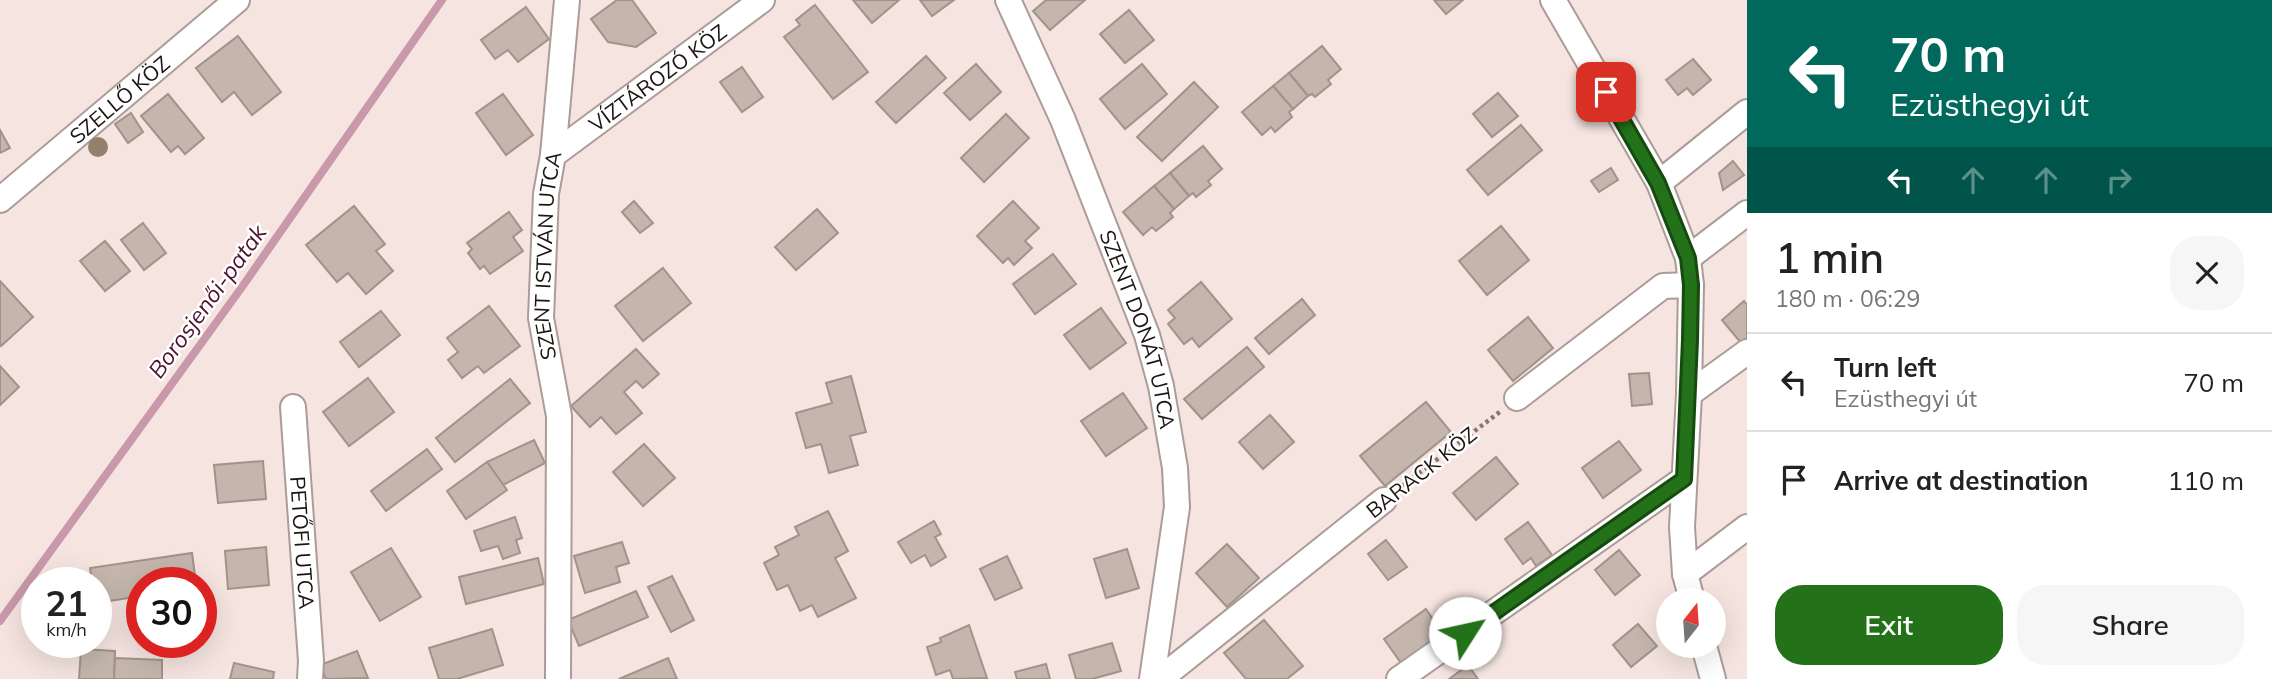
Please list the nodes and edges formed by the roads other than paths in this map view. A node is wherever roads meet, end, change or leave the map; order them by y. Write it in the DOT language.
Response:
graph roads {
  1 [pos="237,0"];
  2 [pos="567,0"];
  3 [pos="762,0"];
  4 [pos="1008,0"];
  5 [pos="1553,0"];
  6 [pos="1747,112"];
  7 [pos="554,155"];
  8 [pos="1658,183"];
  9 [pos="0,200"];
  10 [pos="1747,213"];
  11 [pos="1688,258"];
  12 [pos="1691,285"];
  13 [pos="1747,352"];
  14 [pos="1689,394"];
  15 [pos="1517,398"];
  16 [pos="293,407"];
  17 [pos="1684,479"];
  18 [pos="1384,500"];
  19 [pos="1747,527"];
  20 [pos="1685,574"];
  21 [pos="1689,588"];
  22 [pos="1707,658"];
  23 [pos="310,679"];
  24 [pos="558,679"];
  25 [pos="1152,679"];
  26 [pos="1160,679"];
  27 [pos="1399,679"];
  28 [pos="1713,679"];
  1 -- 9 [label="street, SZELLŐ KÖZ"];
  2 -- 7 [label="street, SZENT ISTVÁN UTCA"];
  3 -- 7 [label="street, VÍZTÁROZÓ KÖZ"];
  4 -- 25 [label="street, SZENT DONÁT UTCA"];
  5 -- 8 [label="street"];
  6 -- 8 [label="street"];
  7 -- 24 [label="street, SZENT ISTVÁN UTCA"];
  8 -- 11 [label="street"];
  10 -- 11 [label="street"];
  11 -- 12 [label="street"];
  12 -- 14 [label="street"];
  12 -- 15 [label="street"];
  13 -- 14 [label="street"];
  14 -- 17 [label="street"];
  16 -- 23 [label="street, PETŐFI UTCA"];
  17 -- 20 [label="street"];
  17 -- 27 [label="street"];
  18 -- 26 [label="street, BARACK KÖZ"];
  19 -- 20 [label="street"];
  20 -- 21 [label="street"];
  22 -- 28 [label="street"];
}
